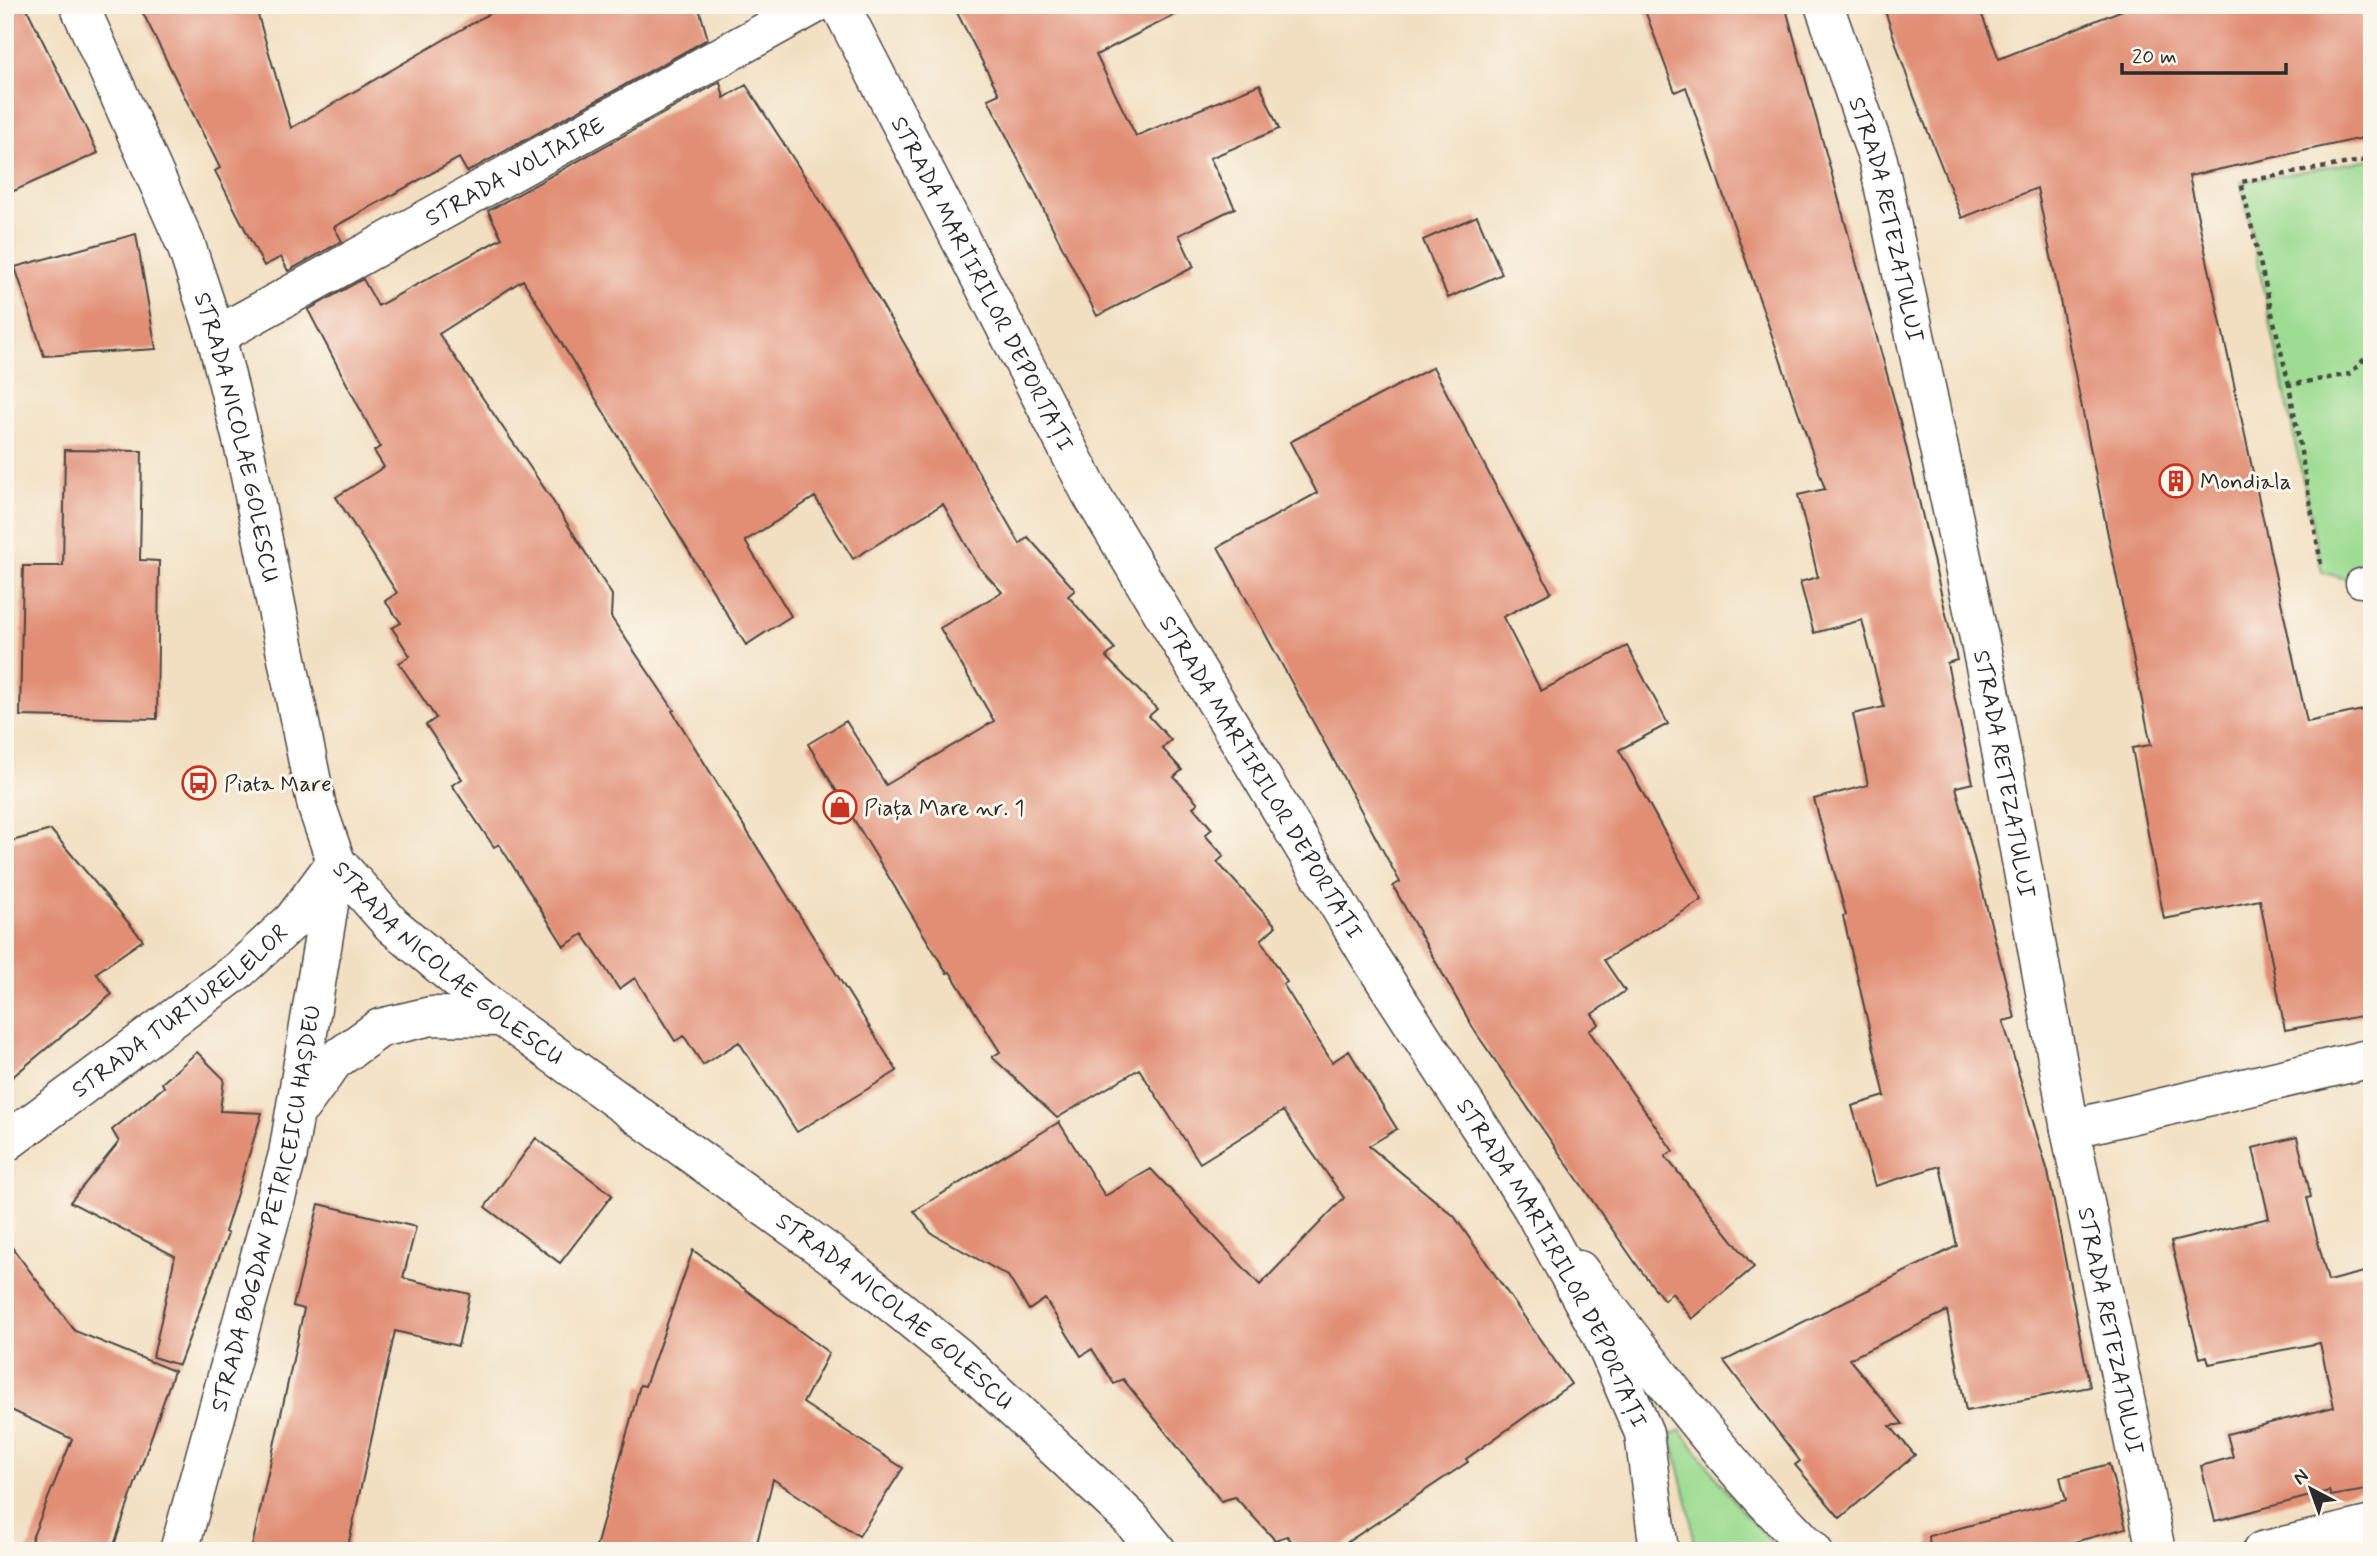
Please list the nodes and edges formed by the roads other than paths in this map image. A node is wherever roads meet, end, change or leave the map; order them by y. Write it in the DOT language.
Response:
graph roads {
  1 [pos="79,5"];
  2 [pos="814,5"];
  3 [pos="840,5"];
  4 [pos="1824,5"];
  5 [pos="216,336"];
  6 [pos="337,862"];
  7 [pos="502,1017"];
  8 [pos="2372,1058"];
  9 [pos="296,1113"];
  10 [pos="2070,1129"];
  11 [pos="5,1143"];
  12 [pos="1531,1206"];
  13 [pos="2372,1525"];
  14 [pos="179,1551"];
  15 [pos="1157,1551"];
  16 [pos="1659,1551"];
  17 [pos="1813,1551"];
  18 [pos="2156,1551"];
  19 [pos="2262,1551"];
  1 -- 5 [label="street, STRADA NICOLAE GOLESCU"];
  2 -- 5 [label="street, STRADA VOLTAIRE"];
  3 -- 12 [label="street, STRADA MARTIRILOR DEPORTAȚI"];
  4 -- 10 [label="street, STRADA RETEZATULUI"];
  5 -- 6 [label="street, STRADA NICOLAE GOLESCU"];
  6 -- 7 [label="street, STRADA NICOLAE GOLESCU"];
  6 -- 9 [label="street, STRADA BOGDAN PETRICEICU HAȘDEU"];
  6 -- 11 [label="street, STRADA TURTURELELOR"];
  7 -- 9 [label="street"];
  7 -- 15 [label="street, STRADA NICOLAE GOLESCU"];
  8 -- 10 [label="street"];
  9 -- 14 [label="street, STRADA BOGDAN PETRICEICU HAȘDEU"];
  10 -- 18 [label="street, STRADA RETEZATULUI"];
  12 -- 16 [label="street, STRADA MARTIRILOR DEPORTAȚI"];
  12 -- 17 [label="street"];
  13 -- 19 [label="street"];
}
